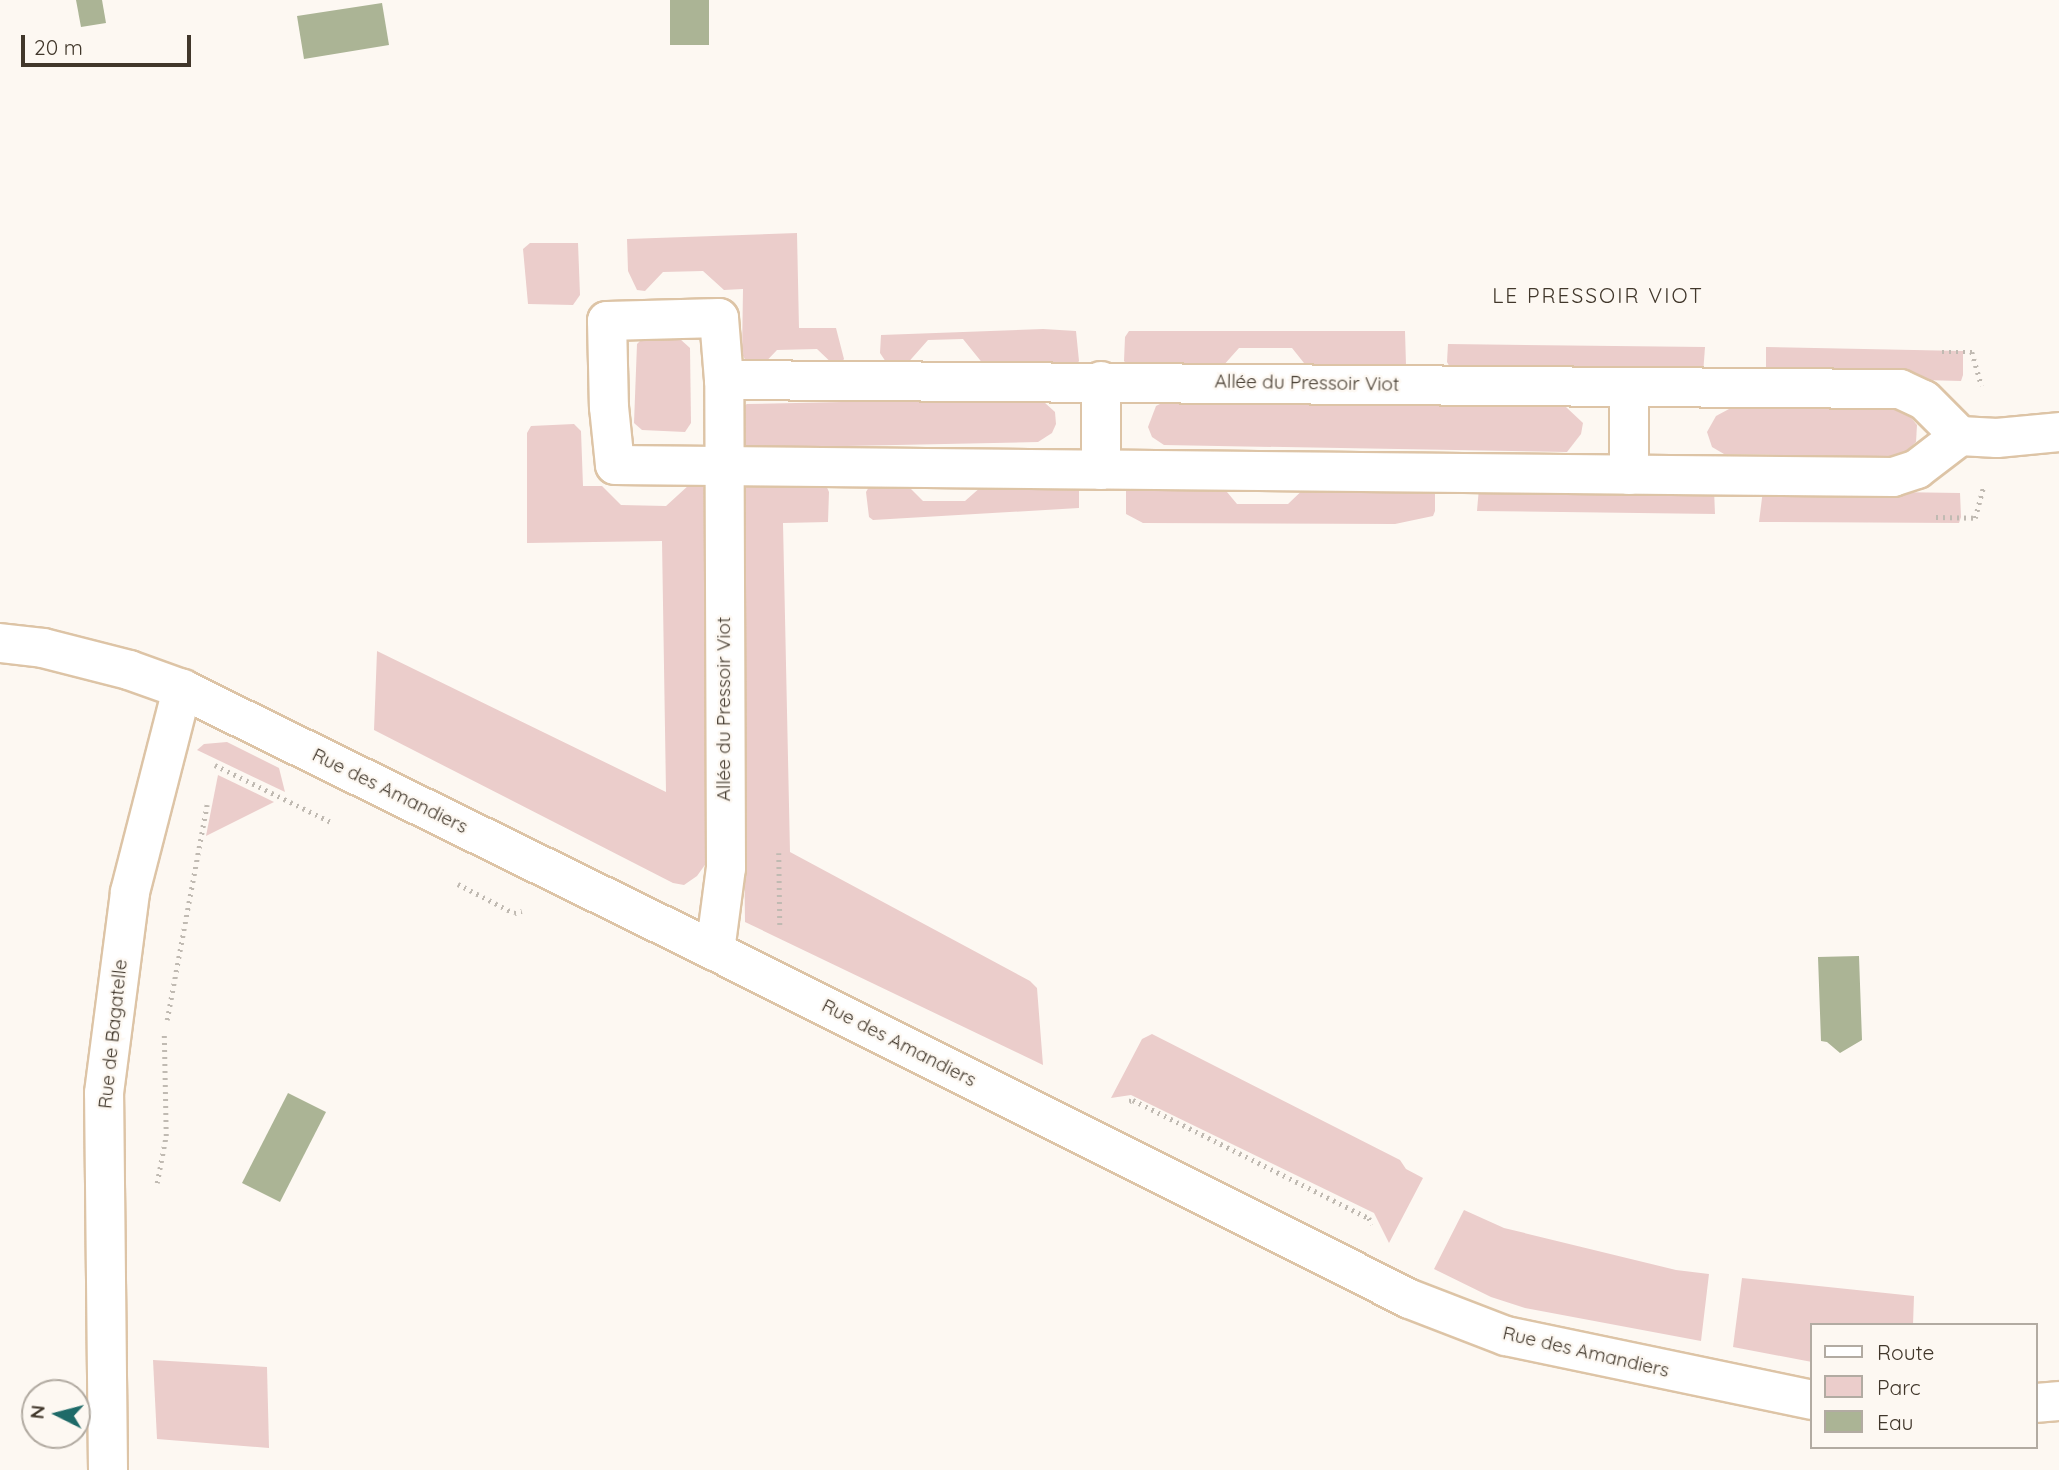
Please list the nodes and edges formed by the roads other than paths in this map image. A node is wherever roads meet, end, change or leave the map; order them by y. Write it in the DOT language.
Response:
graph roads {
  1 [pos="724,380"];
  2 [pos="1101,381"];
  3 [pos="1629,387"];
  4 [pos="2059,432"];
  5 [pos="1959,436"];
  6 [pos="722,466"];
  7 [pos="1101,470"];
  8 [pos="1629,475"];
  9 [pos="0,643"];
  10 [pos="183,690"];
  11 [pos="715,951"];
  12 [pos="1811,1400"];
  13 [pos="2059,1401"];
  14 [pos="2038,1403"];
  15 [pos="108,1470"];
  1 -- 2 [label="street, Allée du Pressoir Viot"];
  1 -- 6 [label="street, Allée du Pressoir Viot"];
  1 -- 6 [label="street"];
  2 -- 3 [label="street, Allée du Pressoir Viot"];
  2 -- 7 [label="street"];
  3 -- 5 [label="street, Allée du Pressoir Viot"];
  3 -- 8 [label="street"];
  4 -- 5 [label="street"];
  5 -- 8 [label="street"];
  6 -- 7 [label="street"];
  6 -- 11 [label="street, Allée du Pressoir Viot"];
  7 -- 8 [label="street"];
  9 -- 10 [label="street, Rue des Amandiers"];
  10 -- 11 [label="street, Rue des Amandiers"];
  10 -- 15 [label="street, Rue de Bagatelle"];
  11 -- 12 [label="street, Rue des Amandiers"];
  13 -- 14 [label="street"];
}
